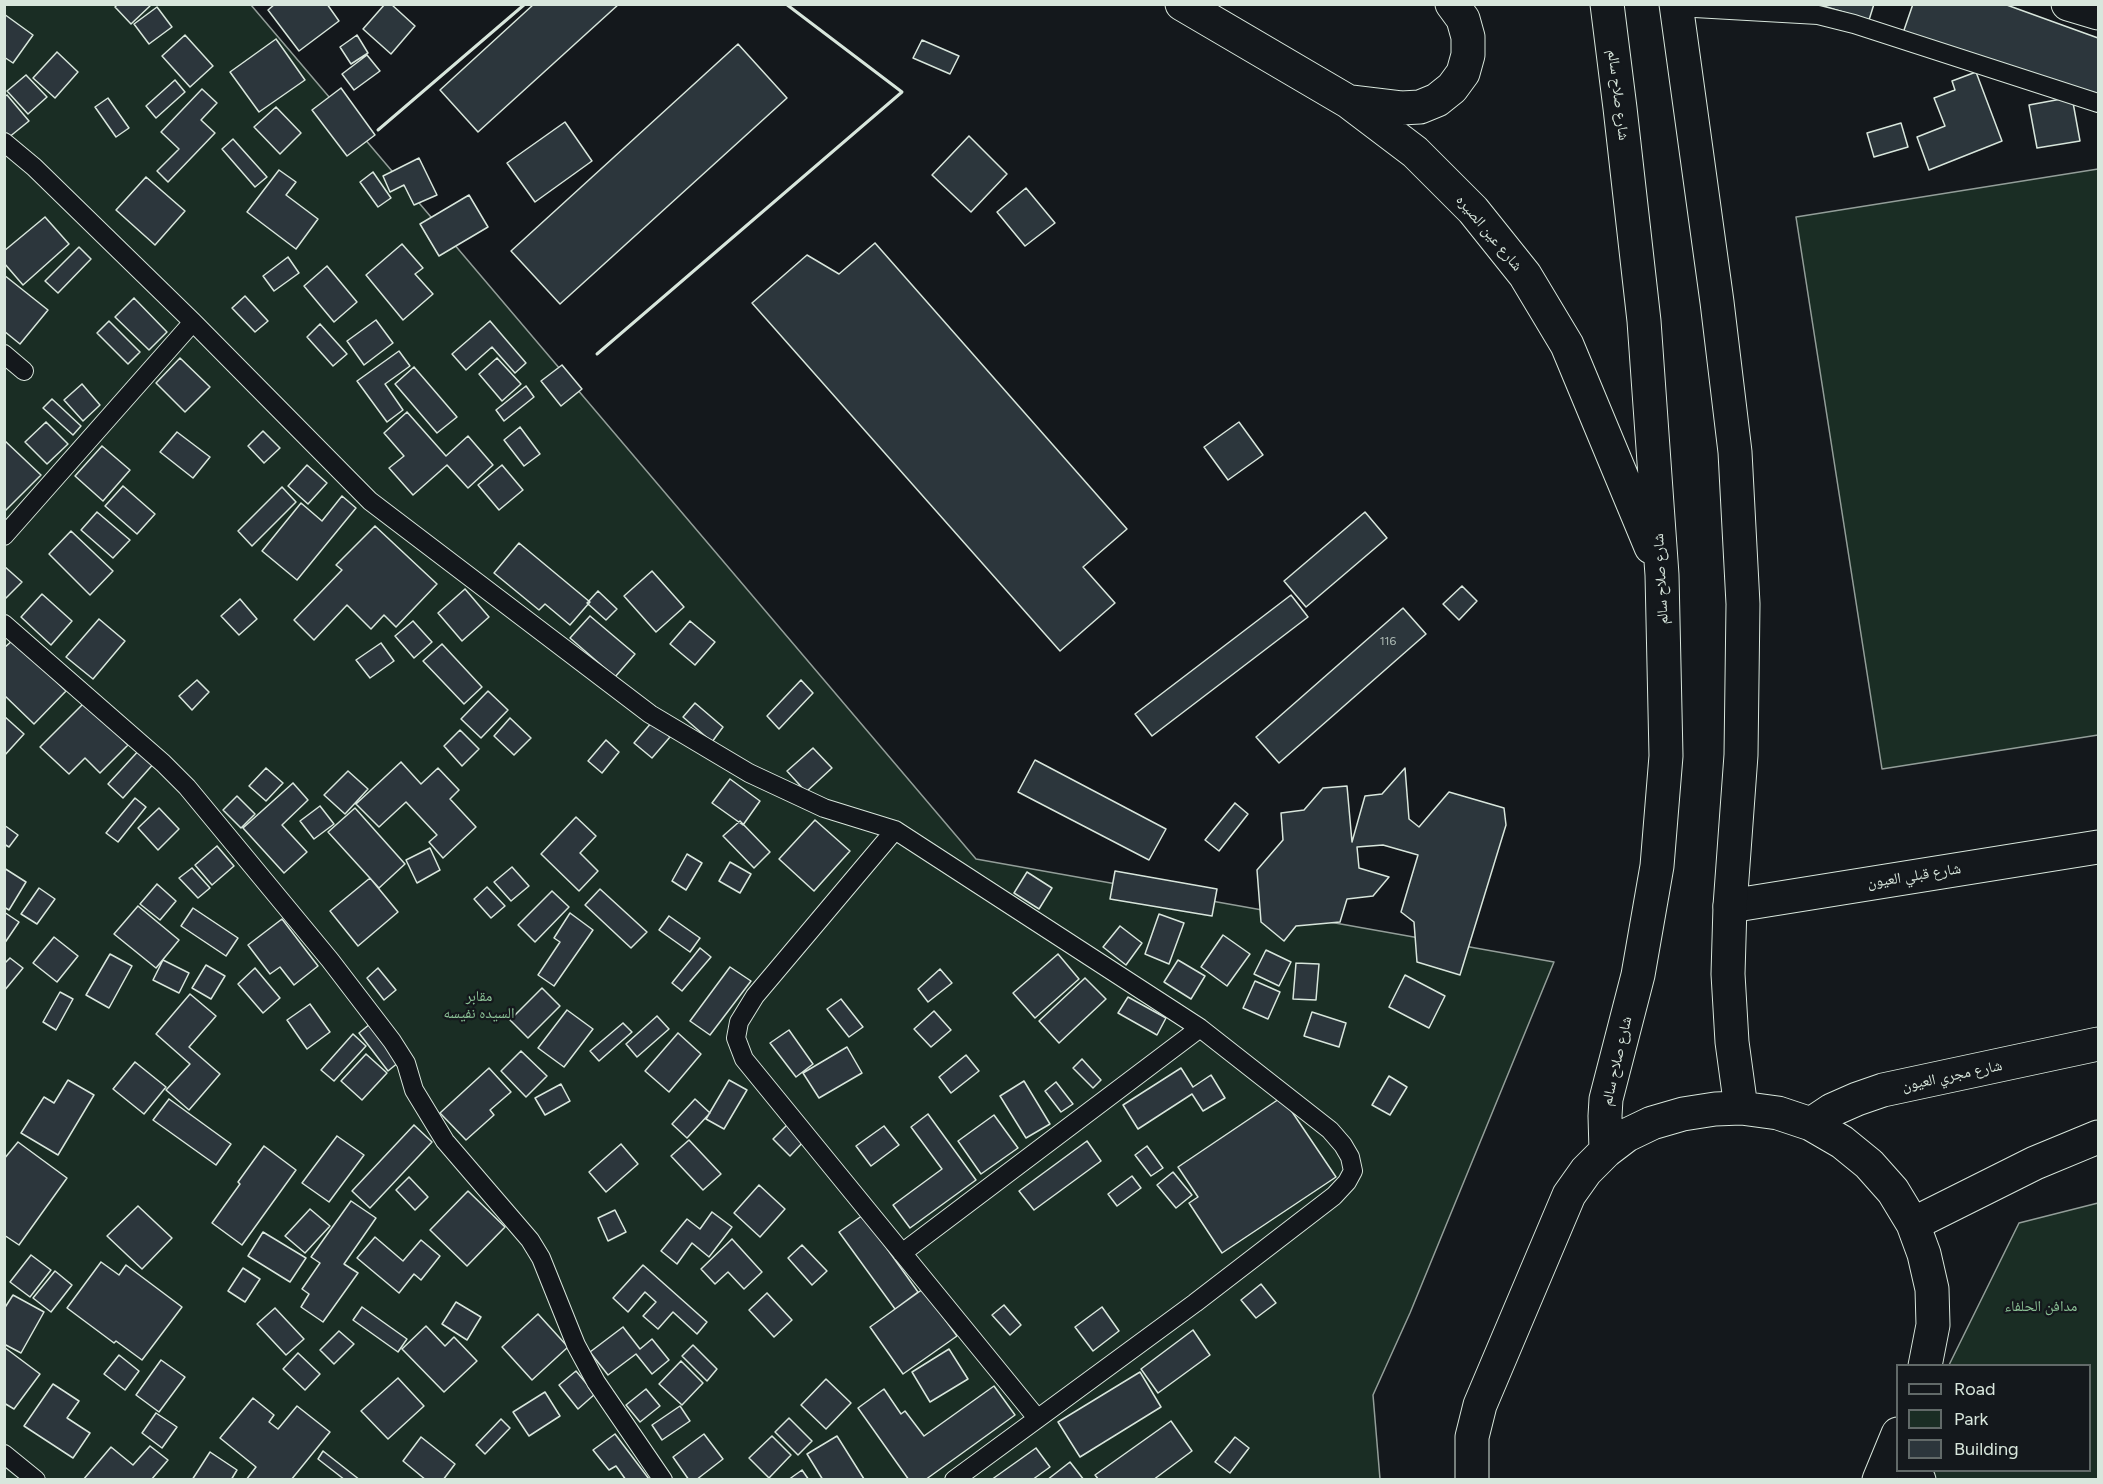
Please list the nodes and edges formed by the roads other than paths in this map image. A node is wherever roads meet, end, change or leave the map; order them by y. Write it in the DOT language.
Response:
graph roads {
  1 [pos="1182,4"];
  2 [pos="1452,4"];
  3 [pos="1607,4"];
  4 [pos="2068,4"];
  5 [pos="1676,6"];
  6 [pos="2098,13"];
  7 [pos="1349,102"];
  8 [pos="2098,103"];
  9 [pos="4,142"];
  10 [pos="193,322"];
  11 [pos="4,354"];
  12 [pos="24,371"];
  13 [pos="4,536"];
  14 [pos="1662,575"];
  15 [pos="4,624"];
  16 [pos="895,830"];
  17 [pos="2098,847"];
  18 [pos="1730,906"];
  19 [pos="1200,1028"];
  20 [pos="2098,1044"];
  21 [pos="1741,1108"];
  22 [pos="1811,1124"];
  23 [pos="2098,1137"];
  24 [pos="1606,1151"];
  25 [pos="1913,1224"];
  26 [pos="902,1252"];
  27 [pos="1925,1364"];
  28 [pos="1036,1418"];
  29 [pos="4,1454"];
  30 [pos="1896,1456"];
  31 [pos="36,1479"];
  32 [pos="663,1479"];
  33 [pos="954,1479"];
  34 [pos="1472,1479"];
  35 [pos="1879,1479"];
  1 -- 7 [label="main road, شارع عين الصيره"];
  2 -- 7 [label="main road"];
  3 -- 14 [label="main road, شارع صلاح سالم"];
  4 -- 6 [label="main road"];
  5 -- 8 [label="lane"];
  5 -- 18 [label="main road"];
  7 -- 14 [label="main road, شارع عين الصيره"];
  9 -- 10 [label="lane"];
  10 -- 13 [label="lane"];
  10 -- 16 [label="lane"];
  11 -- 12 [label="lane"];
  14 -- 24 [label="main road, شارع صلاح سالم"];
  15 -- 32 [label="lane"];
  16 -- 19 [label="lane"];
  16 -- 26 [label="lane"];
  17 -- 18 [label="main road, شارع قبلي العيون"];
  18 -- 21 [label="main road"];
  19 -- 26 [label="lane"];
  19 -- 28 [label="lane"];
  20 -- 22 [label="main road, شارع مجري العيون"];
  21 -- 22 [label="main road"];
  21 -- 24 [label="main road"];
  22 -- 25 [label="main road"];
  23 -- 25 [label="main road"];
  24 -- 34 [label="main road"];
  25 -- 27 [label="main road"];
  26 -- 28 [label="lane"];
  28 -- 33 [label="lane"];
  29 -- 31 [label="lane"];
  30 -- 35 [label="main road"];
}
